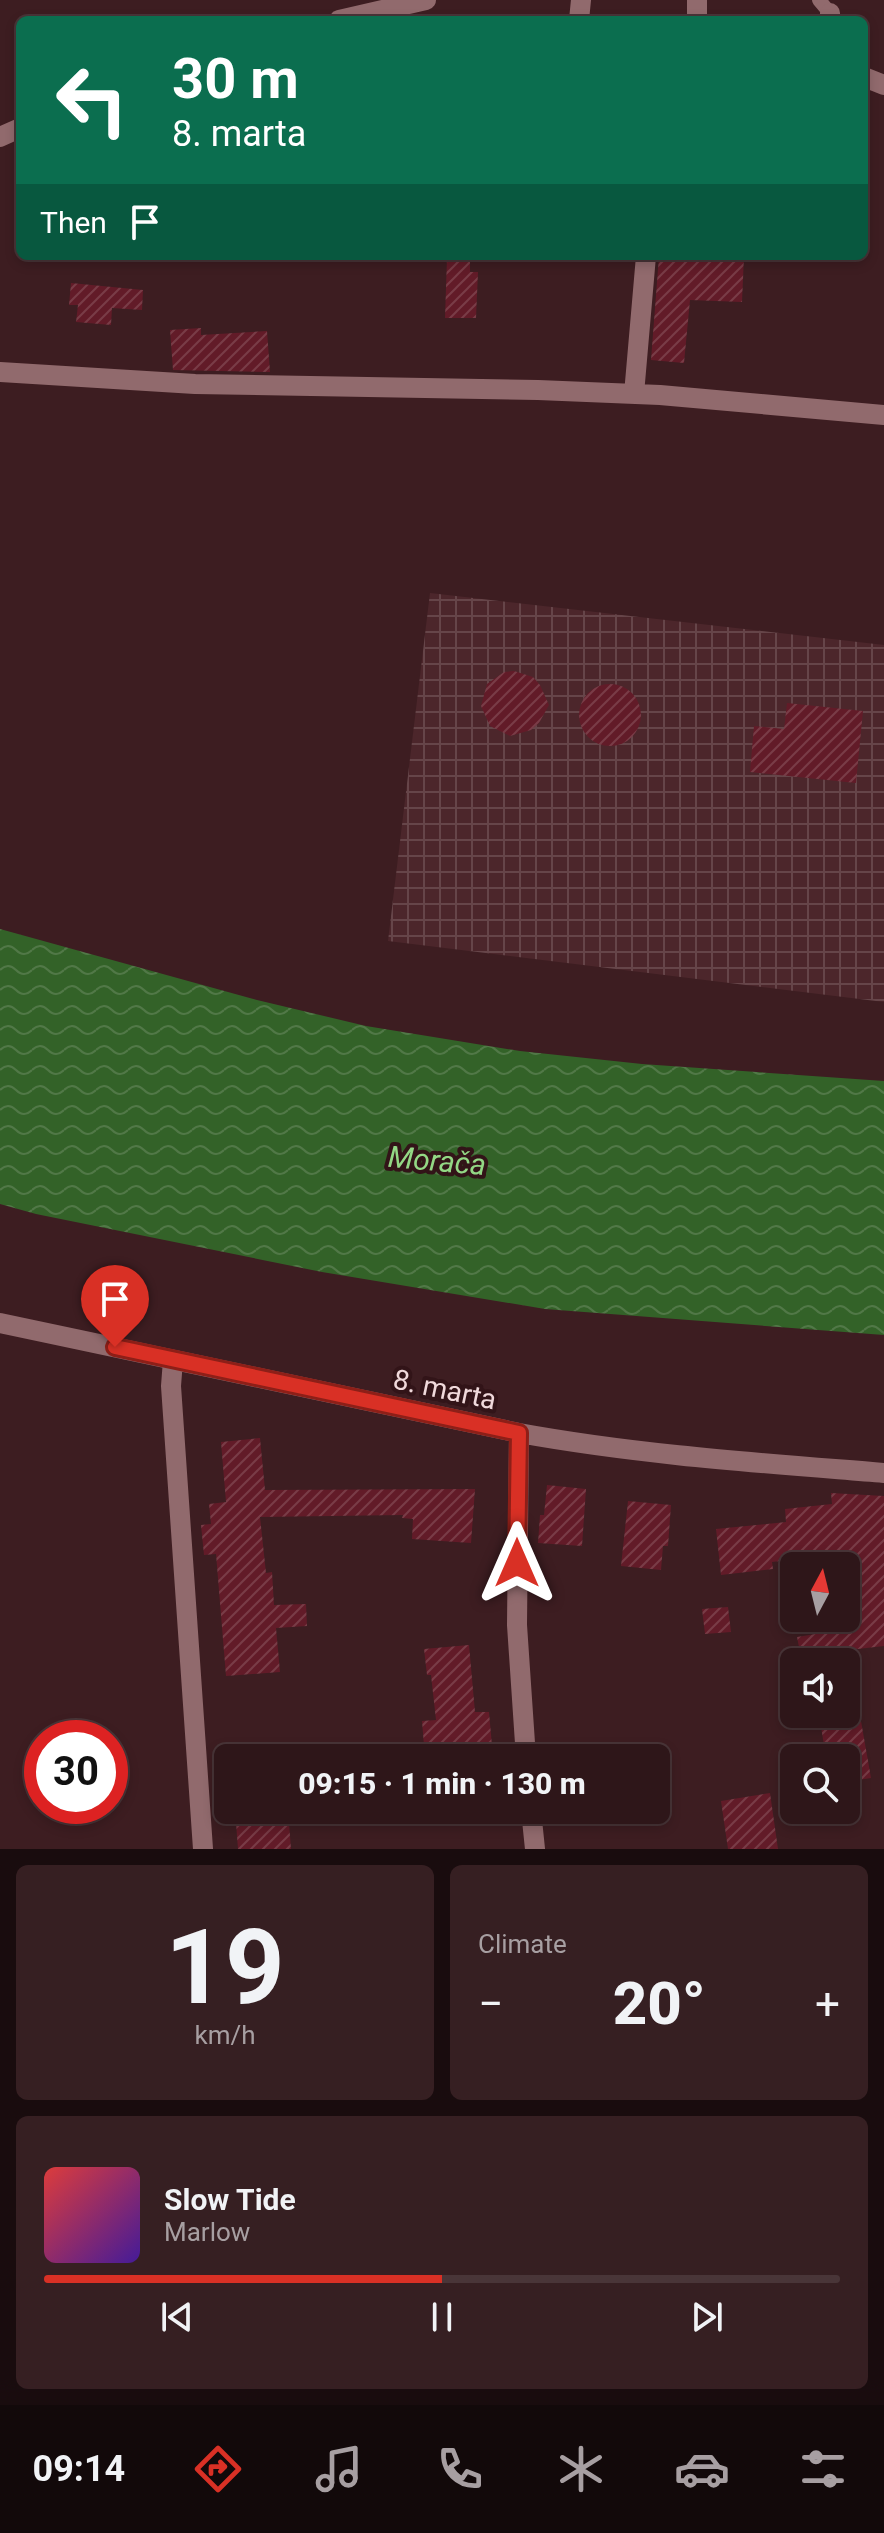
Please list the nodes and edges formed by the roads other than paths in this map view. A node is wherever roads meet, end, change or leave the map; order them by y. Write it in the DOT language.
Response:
graph roads {
  1 [pos="426,0"];
  2 [pos="356,16"];
  3 [pos="646,260"];
  4 [pos="0,372"];
  5 [pos="634,394"];
  6 [pos="884,415"];
  7 [pos="0,1323"];
  8 [pos="173,1360"];
  9 [pos="519,1433"];
  10 [pos="884,1473"];
  11 [pos="525,1744"];
  12 [pos="532,1824"];
  13 [pos="203,1849"];
  14 [pos="535,1849"];
  1 -- 2 [label="street"];
  3 -- 5 [label="street"];
  4 -- 5 [label="street"];
  5 -- 6 [label="street"];
  7 -- 8 [label="street, 8. marta"];
  8 -- 9 [label="street, 8. marta"];
  8 -- 13 [label="street"];
  9 -- 10 [label="street, 8. marta"];
  9 -- 11 [label="street"];
  12 -- 14 [label="street"];
}
